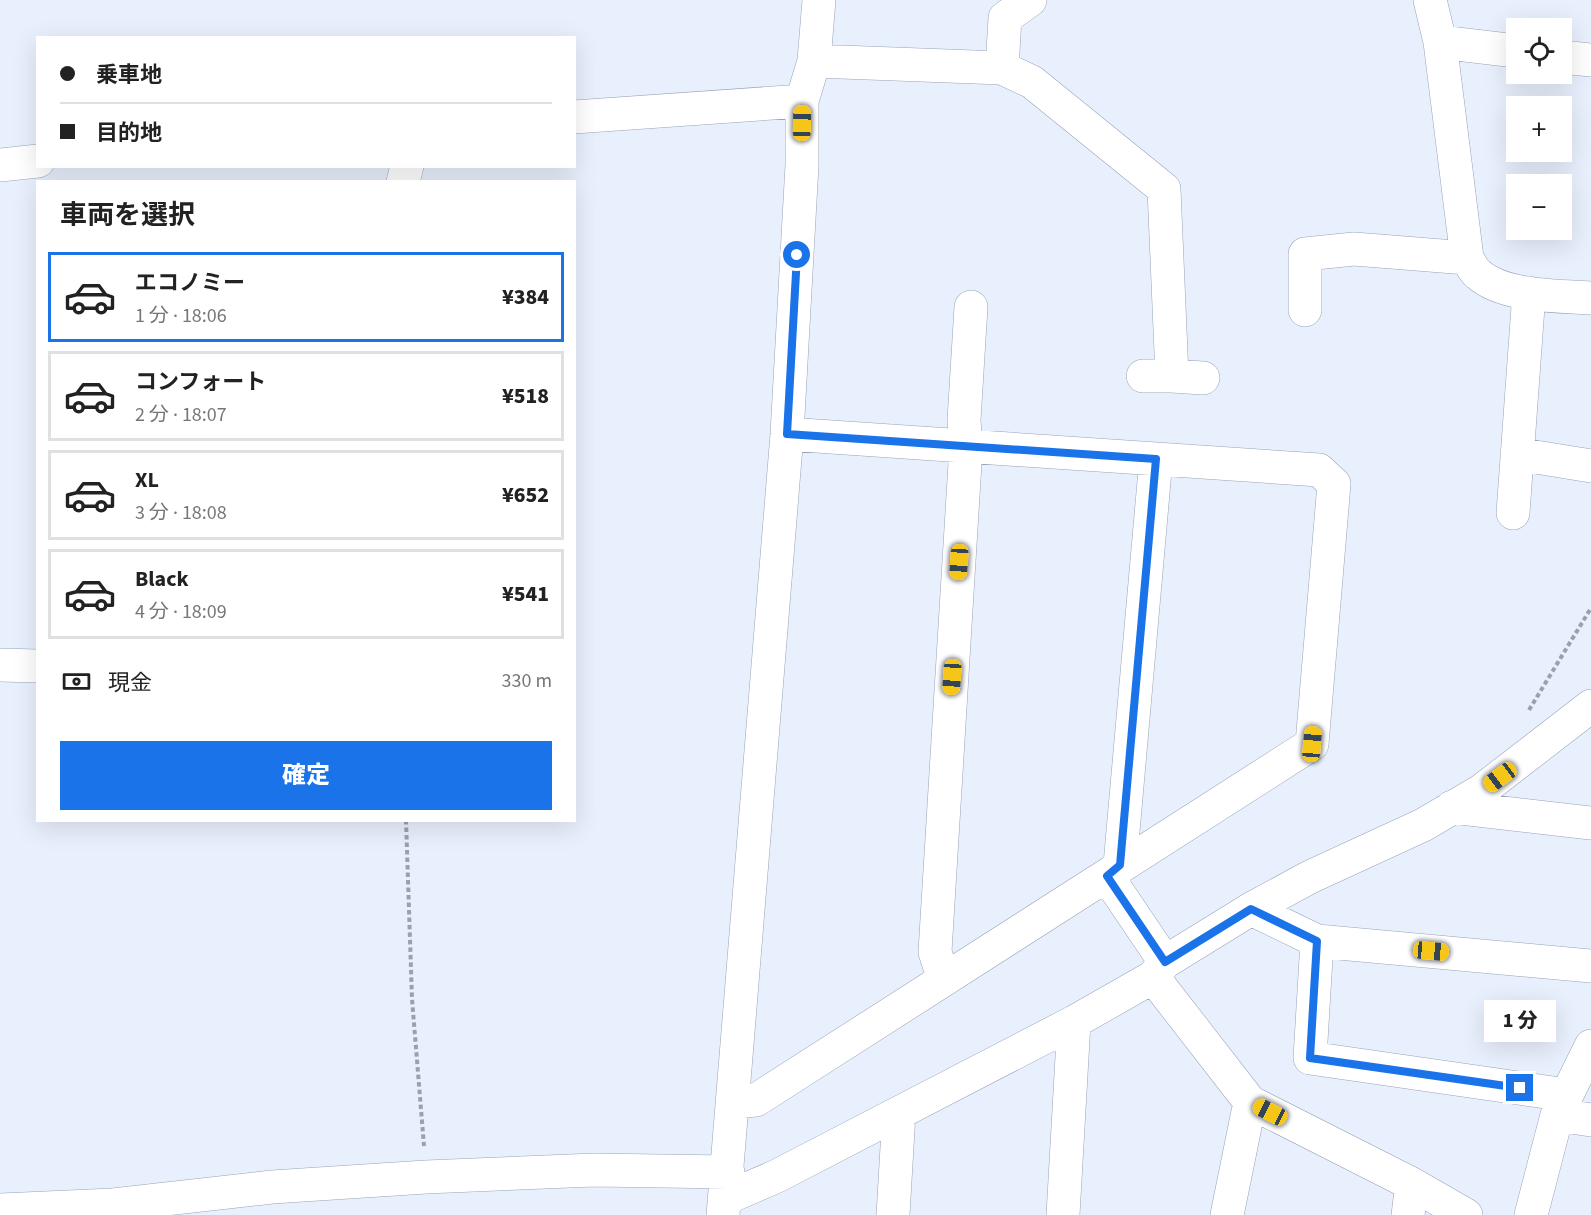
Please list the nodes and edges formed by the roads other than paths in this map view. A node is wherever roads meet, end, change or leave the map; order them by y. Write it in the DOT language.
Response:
graph roads {
  1 [pos="819,0"];
  2 [pos="1030,0"];
  3 [pos="1430,0"];
  4 [pos="1440,42"];
  5 [pos="1506,50"];
  6 [pos="1572,58"];
  7 [pos="1591,60"];
  8 [pos="814,61"];
  9 [pos="1002,68"];
  10 [pos="802,101"];
  11 [pos="576,117"];
  12 [pos="36,161"];
  13 [pos="0,165"];
  14 [pos="1467,258"];
  15 [pos="1529,294"];
  16 [pos="1591,298"];
  17 [pos="971,307"];
  18 [pos="1305,310"];
  19 [pos="1173,377"];
  20 [pos="787,434"];
  21 [pos="966,447"];
  22 [pos="1517,454"];
  23 [pos="1156,459"];
  24 [pos="1591,466"];
  25 [pos="1513,513"];
  26 [pos="0,665"];
  27 [pos="36,666"];
  28 [pos="1591,706"];
  29 [pos="1452,807"];
  30 [pos="1591,823"];
  31 [pos="1113,871"];
  32 [pos="1251,909"];
  33 [pos="1317,941"];
  34 [pos="1591,966"];
  35 [pos="1159,970"];
  36 [pos="943,978"];
  37 [pos="1074,1022"];
  38 [pos="1591,1046"];
  39 [pos="733,1102"];
  40 [pos="1250,1102"];
  41 [pos="1562,1105"];
  42 [pos="899,1113"];
  43 [pos="1591,1120"];
  44 [pos="725,1195"];
  45 [pos="1410,1199"];
  46 [pos="0,1210"];
  47 [pos="893,1215"];
  48 [pos="1063,1215"];
  49 [pos="1227,1215"];
  50 [pos="1466,1215"];
  51 [pos="1531,1215"];
  1 -- 8 [label="street"];
  2 -- 9 [label="street"];
  3 -- 4 [label="street"];
  4 -- 5 [label="street"];
  4 -- 14 [label="street"];
  6 -- 7 [label="street"];
  8 -- 9 [label="street"];
  8 -- 10 [label="street"];
  9 -- 19 [label="street"];
  10 -- 11 [label="street"];
  10 -- 20 [label="street"];
  12 -- 13 [label="street"];
  14 -- 15 [label="street"];
  14 -- 18 [label="street"];
  15 -- 16 [label="street"];
  15 -- 22 [label="street"];
  17 -- 21 [label="street"];
  20 -- 21 [label="street"];
  20 -- 39 [label="street"];
  21 -- 23 [label="street"];
  21 -- 36 [label="street"];
  22 -- 24 [label="street"];
  22 -- 25 [label="street"];
  23 -- 31 [label="street"];
  23 -- 31 [label="street"];
  26 -- 27 [label="street"];
  28 -- 29 [label="street"];
  29 -- 30 [label="street"];
  29 -- 32 [label="street"];
  31 -- 35 [label="street"];
  31 -- 36 [label="street"];
  32 -- 33 [label="street"];
  32 -- 35 [label="street"];
  33 -- 34 [label="street"];
  33 -- 41 [label="street"];
  35 -- 37 [label="street"];
  35 -- 40 [label="street"];
  36 -- 39 [label="street"];
  37 -- 42 [label="street"];
  37 -- 48 [label="street"];
  38 -- 41 [label="street"];
  39 -- 44 [label="street"];
  40 -- 45 [label="street"];
  40 -- 49 [label="street"];
  41 -- 43 [label="street"];
  41 -- 51 [label="street"];
  42 -- 44 [label="street"];
  42 -- 47 [label="street"];
  44 -- 46 [label="street"];
  45 -- 50 [label="street"];
}
